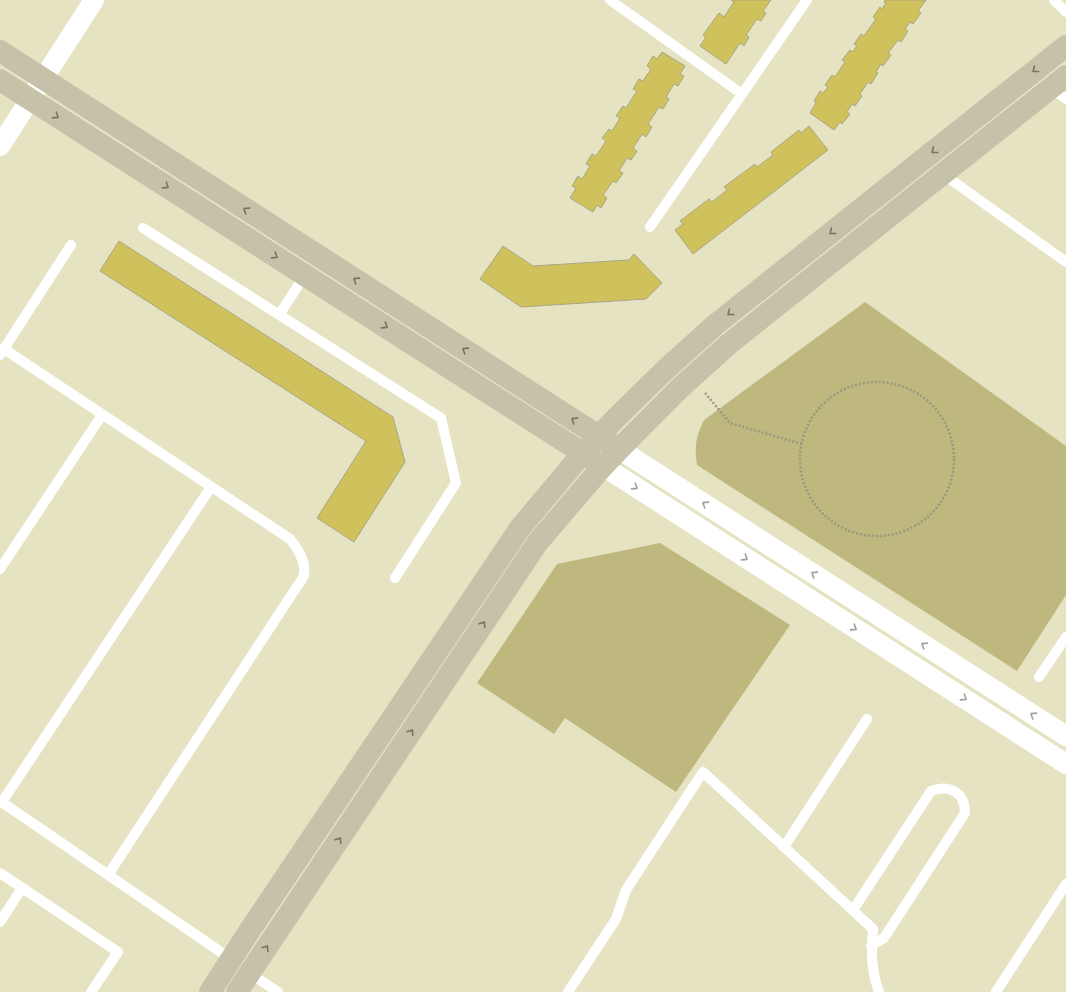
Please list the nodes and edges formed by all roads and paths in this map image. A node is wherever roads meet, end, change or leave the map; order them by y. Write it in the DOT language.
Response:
graph roads {
  1 [pos="94,0"];
  2 [pos="610,0"];
  3 [pos="807,0"];
  4 [pos="1054,0"];
  5 [pos="1066,12"];
  6 [pos="1066,46"];
  7 [pos="0,51"];
  8 [pos="43,79"];
  9 [pos="0,80"];
  10 [pos="1061,88"];
  11 [pos="742,94"];
  12 [pos="30,99"];
  13 [pos="0,146"];
  14 [pos="943,174"];
  15 [pos="650,227"];
  16 [pos="143,228"];
  17 [pos="71,245"];
  18 [pos="1066,262"];
  19 [pos="305,275"];
  20 [pos="279,315"];
  21 [pos="2,352"];
  22 [pos="692,378"];
  23 [pos="102,415"];
  24 [pos="599,436"];
  25 [pos="802,444"];
  26 [pos="619,449"];
  27 [pos="582,454"];
  28 [pos="603,466"];
  29 [pos="211,487"];
  30 [pos="0,569"];
  31 [pos="395,578"];
  32 [pos="1066,637"];
  33 [pos="1039,677"];
  34 [pos="867,719"];
  35 [pos="1066,736"];
  36 [pos="1066,764"];
  37 [pos="1,802"];
  38 [pos="784,847"];
  39 [pos="0,873"];
  40 [pos="108,875"];
  41 [pos="1066,884"];
  42 [pos="22,888"];
  43 [pos="853,910"];
  44 [pos="0,922"];
  45 [pos="871,946"];
  46 [pos="231,959"];
  47 [pos="249,973"];
  48 [pos="91,992"];
  49 [pos="210,992"];
  50 [pos="237,992"];
  51 [pos="278,992"];
  52 [pos="568,992"];
  53 [pos="879,992"];
  54 [pos="996,992"];
  1 -- 8 [label="street"];
  2 -- 11 [label="lane"];
  3 -- 11 [label="lane"];
  4 -- 5 [label="lane"];
  6 -- 24 [label="street, one-way"];
  7 -- 8 [label="street"];
  8 -- 12 [label="street"];
  24 -- 8 [label="street, one-way"];
  9 -- 12 [label="street"];
  10 -- 14 [label="street"];
  11 -- 15 [label="lane"];
  12 -- 13 [label="street"];
  12 -- 19 [label="street, one-way"];
  14 -- 18 [label="lane"];
  14 -- 22 [label="street"];
  16 -- 20 [label="lane"];
  17 -- 21 [label="lane"];
  19 -- 20 [label="lane"];
  19 -- 27 [label="street, one-way"];
  20 -- 31 [label="lane"];
  21 -- 23 [label="lane"];
  22 -- 25 [label="path"];
  22 -- 26 [label="street"];
  23 -- 29 [label="lane"];
  23 -- 30 [label="lane"];
  24 -- 26 [label="street"];
  24 -- 27 [label="street"];
  25 -- 25 [label="path"];
  26 -- 28 [label="street"];
  35 -- 26 [label="street, one-way"];
  27 -- 28 [label="street"];
  27 -- 46 [label="street"];
  28 -- 36 [label="street, one-way"];
  47 -- 28 [label="street, one-way"];
  29 -- 37 [label="lane"];
  29 -- 40 [label="lane"];
  32 -- 33 [label="lane"];
  34 -- 38 [label="lane"];
  37 -- 40 [label="lane"];
  38 -- 43 [label="lane"];
  38 -- 52 [label="lane"];
  39 -- 42 [label="lane"];
  40 -- 46 [label="lane"];
  41 -- 54 [label="lane"];
  42 -- 44 [label="lane"];
  42 -- 48 [label="lane"];
  43 -- 45 [label="lane"];
  43 -- 45 [label="lane"];
  45 -- 53 [label="lane"];
  46 -- 49 [label="street"];
  47 -- 50 [label="street"];
  47 -- 51 [label="lane"];
}
